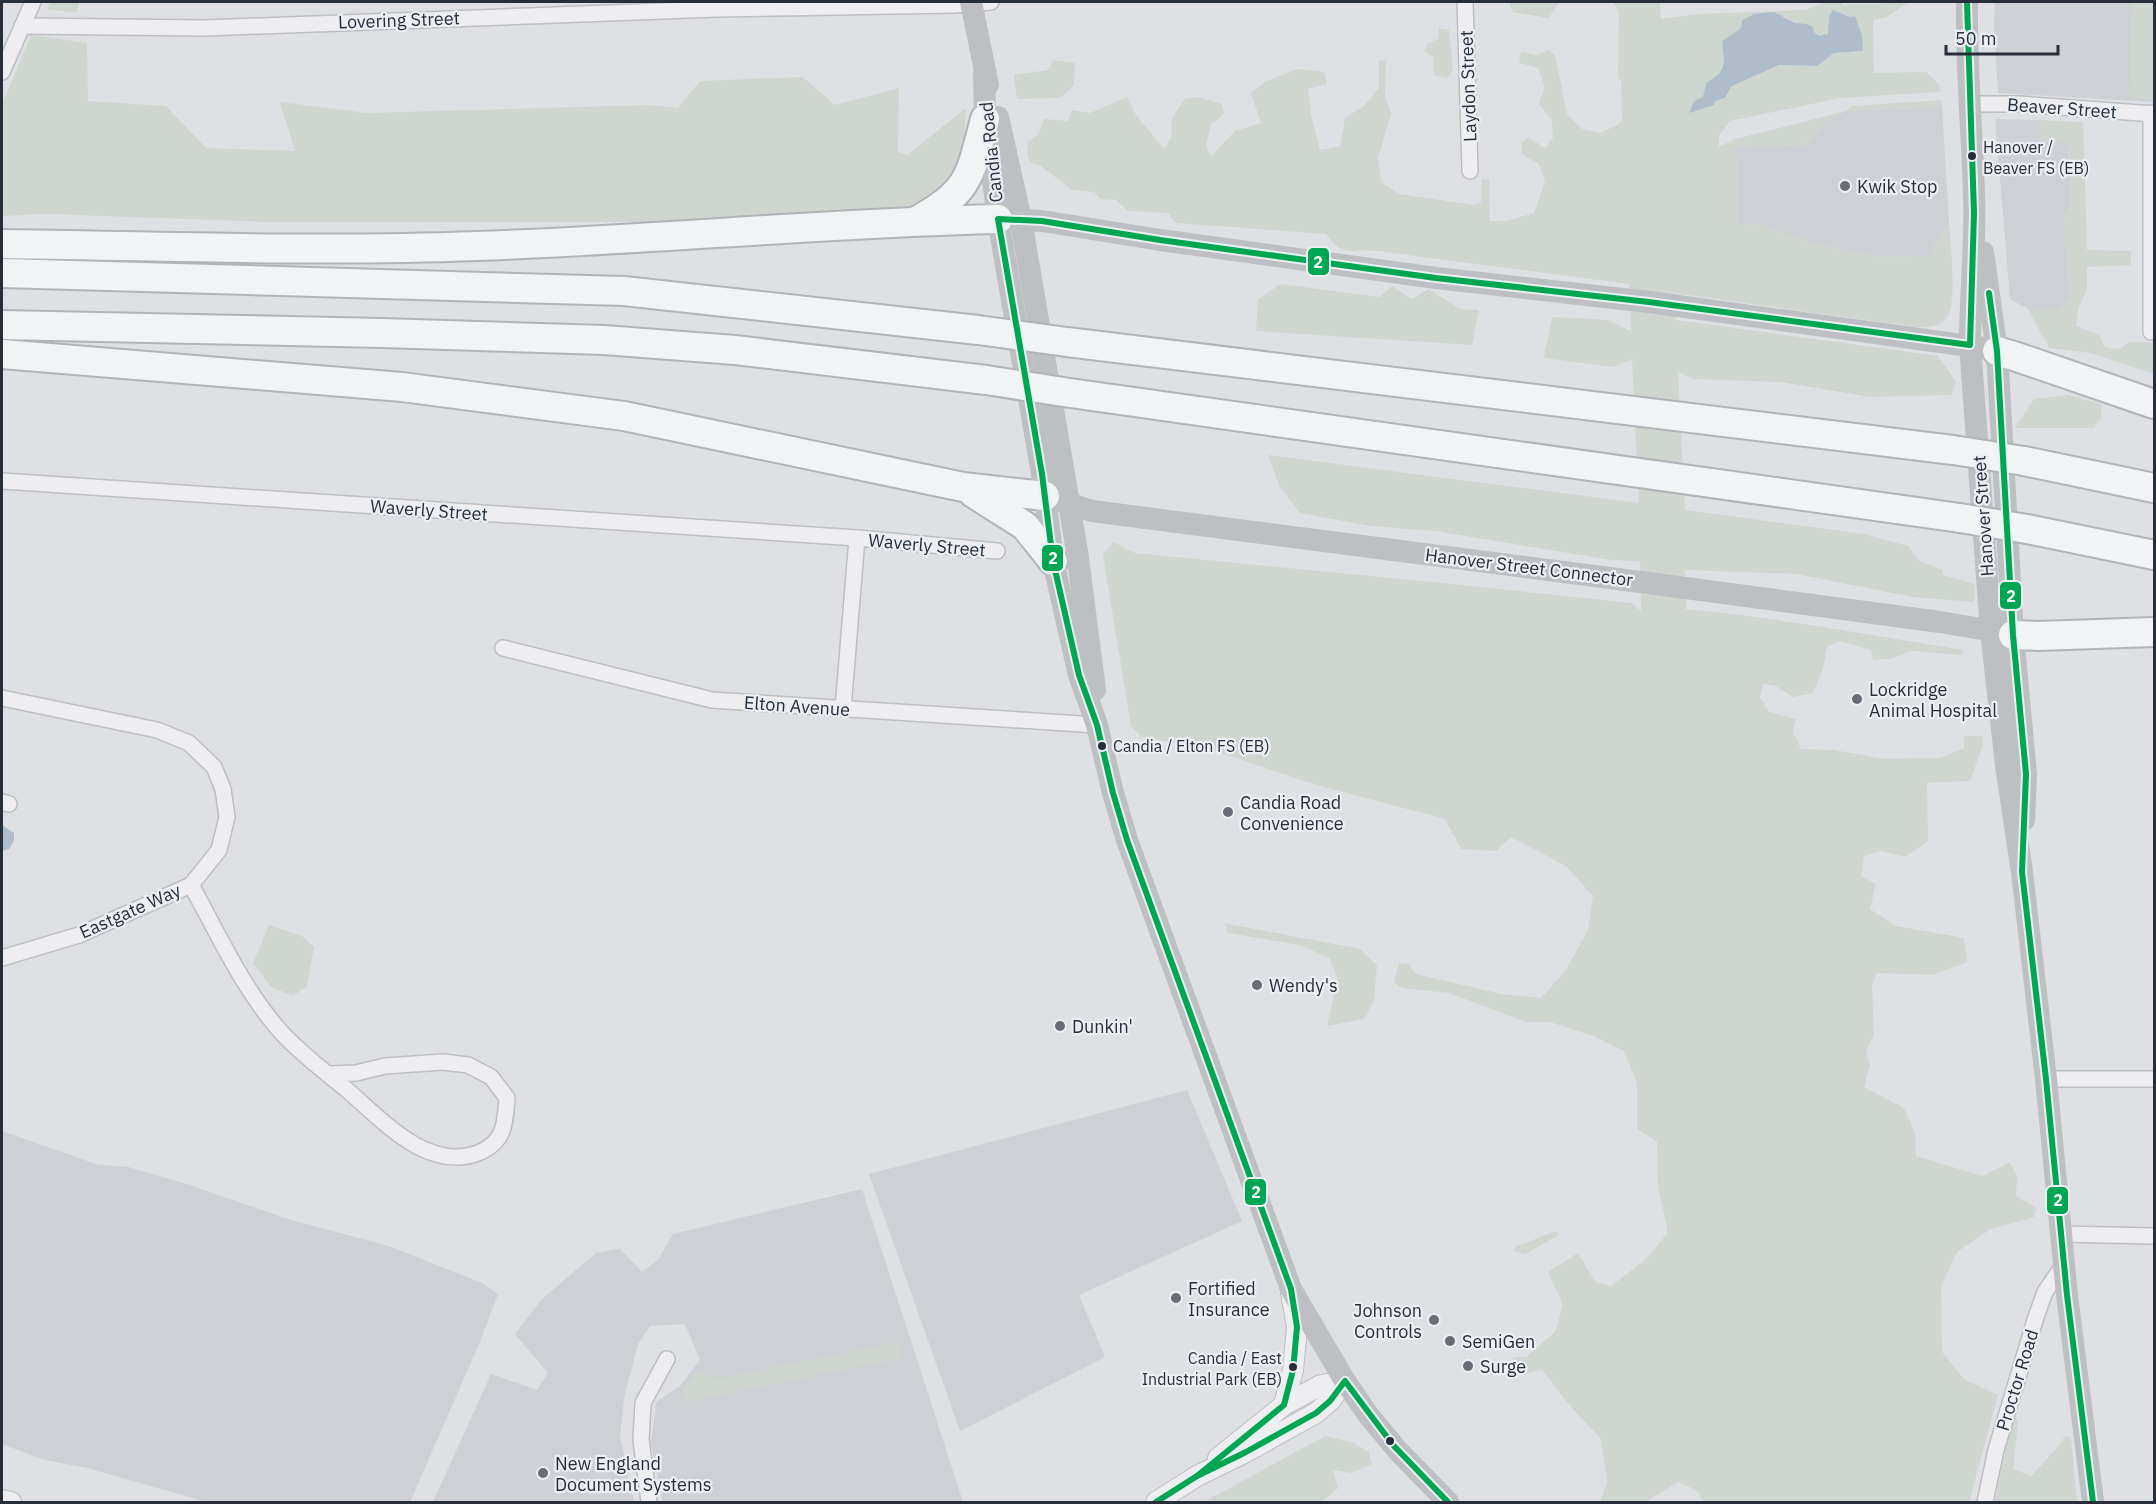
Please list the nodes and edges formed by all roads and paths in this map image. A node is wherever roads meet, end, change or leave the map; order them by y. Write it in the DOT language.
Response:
graph roads {
  1 [pos="33,2"];
  2 [pos="978,2"];
  3 [pos="1465,2"];
  4 [pos="1967,2"];
  5 [pos="22,26"];
  6 [pos="2,72"];
  7 [pos="984,73"];
  8 [pos="1968,104"];
  9 [pos="2153,113"];
  10 [pos="985,119"];
  11 [pos="1470,171"];
  12 [pos="1009,220"];
  13 [pos="915,222"];
  14 [pos="2,244"];
  15 [pos="2,273"];
  16 [pos="2,325"];
  17 [pos="2153,332"];
  18 [pos="1984,348"];
  19 [pos="2,354"];
  20 [pos="2154,404"];
  21 [pos="2024,461"];
  22 [pos="2154,469"];
  23 [pos="2,481"];
  24 [pos="963,487"];
  25 [pos="2154,488"];
  26 [pos="1057,500"];
  27 [pos="857,538"];
  28 [pos="997,551"];
  29 [pos="2154,555"];
  30 [pos="1053,561"];
  31 [pos="2154,632"];
  32 [pos="2002,633"];
  33 [pos="503,648"];
  34 [pos="2,698"];
  35 [pos="843,709"];
  36 [pos="1097,725"];
  37 [pos="191,885"];
  38 [pos="2,958"];
  39 [pos="328,1074"];
  40 [pos="2046,1079"];
  41 [pos="2154,1079"];
  42 [pos="2061,1234"];
  43 [pos="2154,1236"];
  44 [pos="2064,1264"];
  45 [pos="1291,1289"];
  46 [pos="667,1359"];
  47 [pos="1345,1381"];
  48 [pos="1284,1405"];
  49 [pos="1197,1476"];
  50 [pos="2,1500"];
  51 [pos="11,1503"];
  52 [pos="649,1503"];
  53 [pos="1156,1503"];
  54 [pos="1448,1503"];
  55 [pos="1985,1503"];
  56 [pos="2093,1503"];
  1 -- 5 [label="street"];
  2 -- 5 [label="street, Lovering Street"];
  2 -- 7 [label="main road, Candia Road"];
  3 -- 11 [label="street, Laydon Street"];
  4 -- 8 [label="main road, Hanover Street"];
  5 -- 6 [label="street"];
  7 -- 10 [label="main road, Candia Road"];
  7 -- 12 [label="main road, Candia Road"];
  8 -- 9 [label="street, Beaver Street"];
  8 -- 18 [label="main road, Hanover Street"];
  9 -- 17 [label="street"];
  10 -- 12 [label="main road, Candia Road"];
  10 -- 13 [label="highway"];
  12 -- 13 [label="highway"];
  12 -- 18 [label="main road"];
  12 -- 26 [label="main road, Candia Road"];
  13 -- 14 [label="highway"];
  15 -- 21 [label="highway, bridge"];
  16 -- 29 [label="highway, bridge"];
  18 -- 20 [label="highway"];
  18 -- 32 [label="main road, Hanover Street"];
  19 -- 24 [label="highway"];
  21 -- 22 [label="highway"];
  21 -- 25 [label="highway"];
  23 -- 27 [label="street, Waverly Street"];
  24 -- 26 [label="highway"];
  24 -- 30 [label="highway"];
  26 -- 30 [label="main road, Candia Road"];
  26 -- 32 [label="main road, Hanover Street Connector"];
  26 -- 36 [label="main road, Candia Road"];
  27 -- 28 [label="street, Waverly Street"];
  27 -- 35 [label="street, Waverly Street"];
  30 -- 36 [label="main road, Candia Road"];
  31 -- 32 [label="highway"];
  32 -- 40 [label="main road, Hanover Street"];
  33 -- 35 [label="street, Elton Avenue"];
  34 -- 37 [label="street, Eastgate Way"];
  35 -- 36 [label="street, Elton Avenue"];
  36 -- 45 [label="main road, Candia Road"];
  37 -- 38 [label="street, Eastgate Way"];
  37 -- 39 [label="street"];
  39 -- 39 [label="street"];
  40 -- 41 [label="street"];
  40 -- 42 [label="main road, Hanover Street"];
  42 -- 43 [label="street"];
  42 -- 44 [label="main road, Hanover Street"];
  44 -- 55 [label="street, Proctor Road"];
  44 -- 56 [label="main road, Hanover Street"];
  45 -- 47 [label="main road, Candia Road"];
  45 -- 48 [label="street"];
  46 -- 52 [label="street"];
  47 -- 48 [label="street"];
  47 -- 49 [label="street"];
  47 -- 54 [label="main road, Candia Road"];
  48 -- 49 [label="street"];
  49 -- 53 [label="street"];
  50 -- 51 [label="street"];
}
